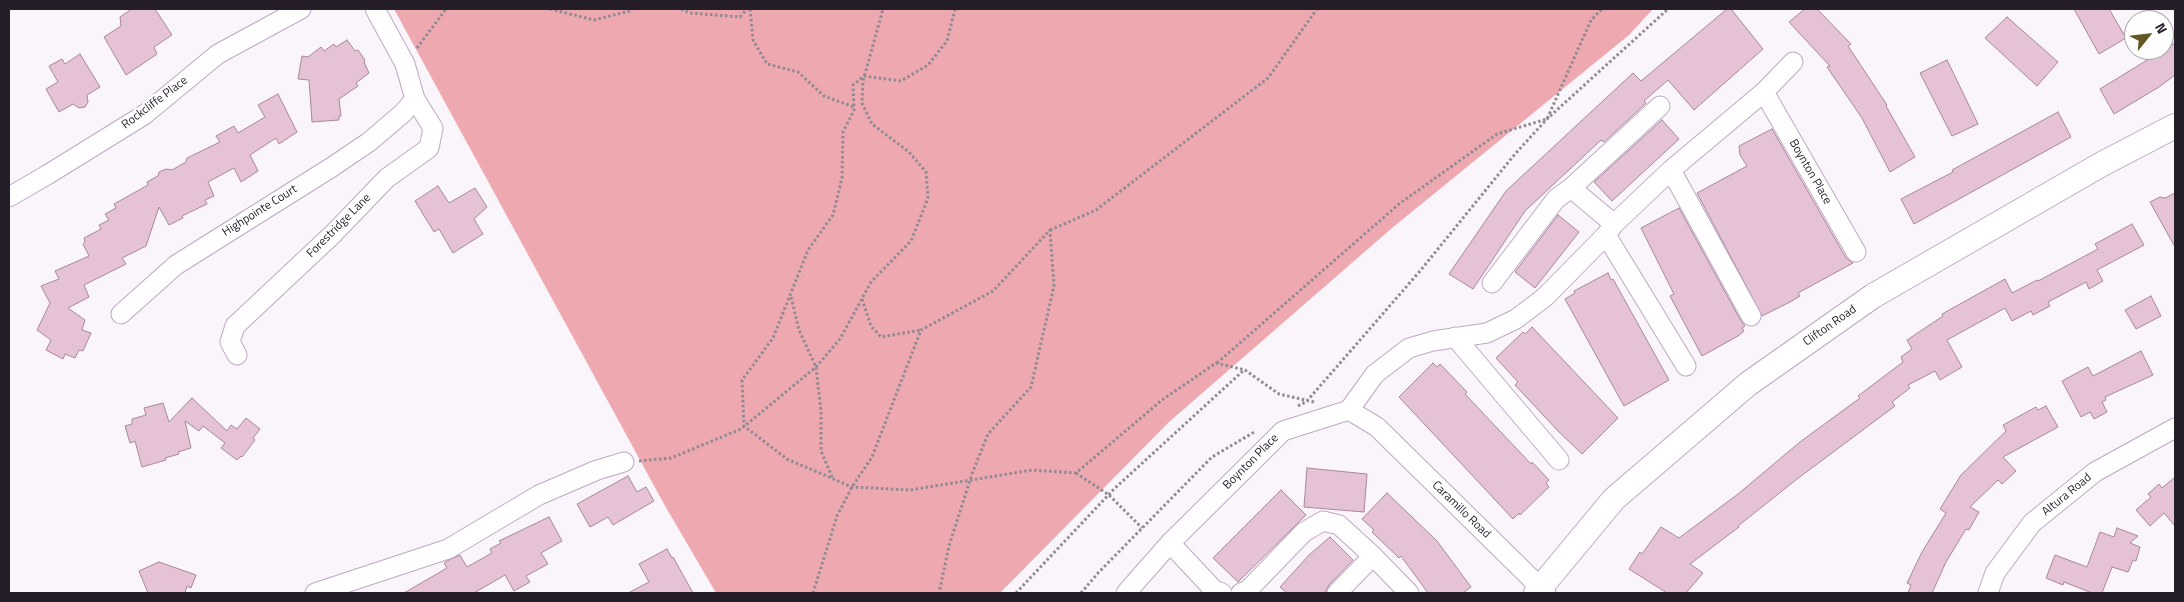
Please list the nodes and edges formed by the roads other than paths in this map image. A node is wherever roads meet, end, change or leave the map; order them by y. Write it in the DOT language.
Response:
graph roads {
  1 [pos="300,9"];
  2 [pos="375,9"];
  3 [pos="1793,62"];
  4 [pos="1764,92"];
  5 [pos="415,98"];
  6 [pos="1660,106"];
  7 [pos="2175,126"];
  8 [pos="1671,170"];
  9 [pos="1571,188"];
  10 [pos="9,197"];
  11 [pos="1610,230"];
  12 [pos="1856,252"];
  13 [pos="1492,283"];
  14 [pos="121,314"];
  15 [pos="1752,316"];
  16 [pos="1455,337"];
  17 [pos="238,355"];
  18 [pos="1686,366"];
  19 [pos="1349,410"];
  20 [pos="2175,428"];
  21 [pos="1559,460"];
  22 [pos="624,462"];
  23 [pos="1170,543"];
  24 [pos="1373,556"];
  25 [pos="1540,591"];
  26 [pos="316,593"];
  27 [pos="1126,593"];
  28 [pos="1222,593"];
  29 [pos="1241,593"];
  30 [pos="1338,593"];
  31 [pos="1409,593"];
  32 [pos="1988,593"];
  1 -- 10 [label="street, Rockcliffe Place"];
  2 -- 5 [label="street, Forestridge Lane"];
  3 -- 4 [label="street"];
  4 -- 8 [label="street"];
  4 -- 12 [label="street, Boynton Place"];
  5 -- 14 [label="street, Highpointe Court"];
  5 -- 17 [label="street, Forestridge Lane"];
  6 -- 9 [label="street"];
  7 -- 25 [label="main road, Clifton Road"];
  8 -- 11 [label="street"];
  8 -- 15 [label="street"];
  9 -- 11 [label="street"];
  9 -- 13 [label="street"];
  11 -- 16 [label="street"];
  11 -- 18 [label="street"];
  16 -- 19 [label="street"];
  16 -- 21 [label="street"];
  19 -- 23 [label="street, Boynton Place"];
  19 -- 25 [label="street, Caramillo Road"];
  20 -- 32 [label="street, Altura Road"];
  22 -- 26 [label="street"];
  23 -- 27 [label="street, Boynton Place"];
  23 -- 28 [label="street"];
  24 -- 29 [label="street"];
  24 -- 30 [label="street"];
  24 -- 31 [label="street"];
}
